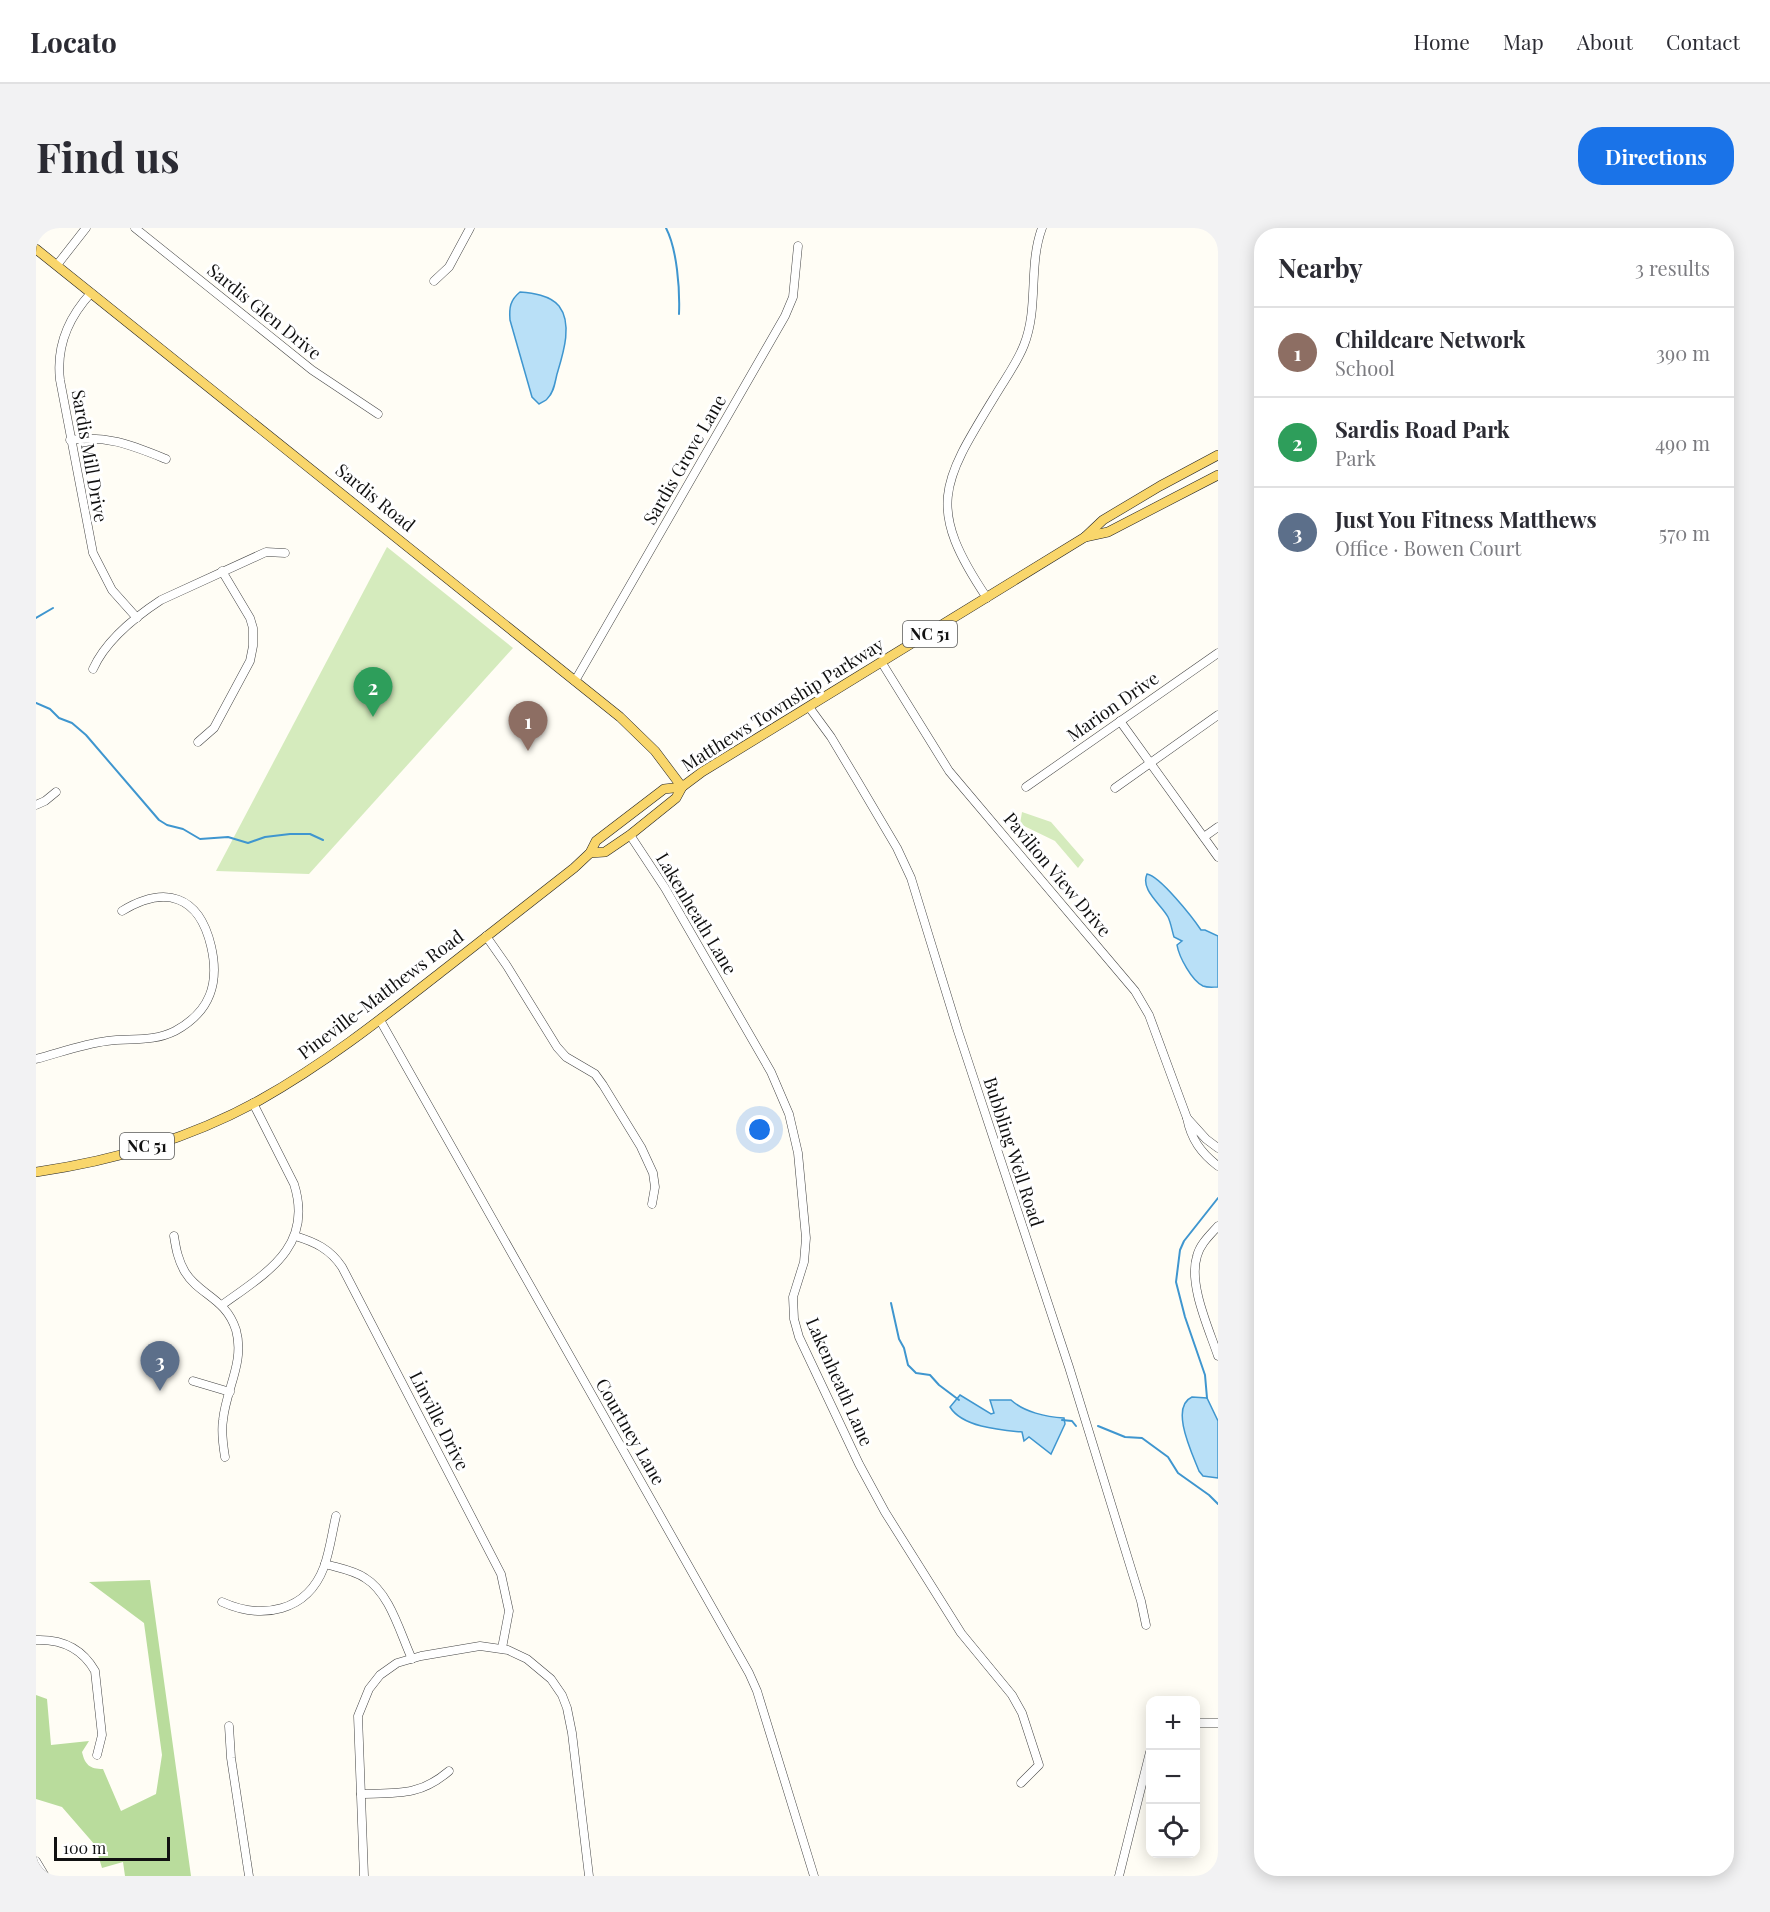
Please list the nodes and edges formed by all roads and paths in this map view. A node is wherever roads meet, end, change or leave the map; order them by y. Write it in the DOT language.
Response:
graph roads {
  1 [pos="86,228"];
  2 [pos="135,228"];
  3 [pos="470,228"];
  4 [pos="1042,228"];
  5 [pos="798,246"];
  6 [pos="36,249"];
  7 [pos="57,265"];
  8 [pos="434,281"];
  9 [pos="91,293"];
  10 [pos="378,414"];
  11 [pos="70,440"];
  12 [pos="1218,457"];
  13 [pos="166,459"];
  14 [pos="1218,475"];
  15 [pos="1085,537"];
  16 [pos="285,553"];
  17 [pos="222,571"];
  18 [pos="987,598"];
  19 [pos="137,618"];
  20 [pos="1218,653"];
  21 [pos="882,663"];
  22 [pos="93,669"];
  23 [pos="575,681"];
  24 [pos="809,707"];
  25 [pos="1218,715"];
  26 [pos="1120,721"];
  27 [pos="198,742"];
  28 [pos="1151,762"];
  29 [pos="682,787"];
  30 [pos="1026,787"];
  31 [pos="1115,788"];
  32 [pos="56,792"];
  33 [pos="36,805"];
  34 [pos="1218,827"];
  35 [pos="630,835"];
  36 [pos="1204,837"];
  37 [pos="590,853"];
  38 [pos="1218,856"];
  39 [pos="122,911"];
  40 [pos="486,936"];
  41 [pos="380,1020"];
  42 [pos="36,1059"];
  43 [pos="253,1103"];
  44 [pos="1186,1118"];
  45 [pos="1218,1148"];
  46 [pos="1218,1166"];
  47 [pos="36,1172"];
  48 [pos="652,1204"];
  49 [pos="1218,1226"];
  50 [pos="174,1236"];
  51 [pos="295,1236"];
  52 [pos="222,1305"];
  53 [pos="1218,1356"];
  54 [pos="193,1381"];
  55 [pos="230,1392"];
  56 [pos="225,1457"];
  57 [pos="336,1516"];
  58 [pos="324,1564"];
  59 [pos="222,1602"];
  60 [pos="1146,1625"];
  61 [pos="36,1640"];
  62 [pos="502,1648"];
  63 [pos="412,1659"];
  64 [pos="1200,1722"];
  65 [pos="1218,1723"];
  66 [pos="229,1726"];
  67 [pos="97,1755"];
  68 [pos="1146,1768"];
  69 [pos="449,1771"];
  70 [pos="1021,1783"];
  71 [pos="361,1794"];
  72 [pos="36,1861"];
  73 [pos="45,1876"];
  74 [pos="249,1876"];
  75 [pos="364,1876"];
  76 [pos="589,1876"];
  77 [pos="814,1876"];
  78 [pos="1119,1876"];
  1 -- 7 [label="street"];
  2 -- 10 [label="street, Sardis Glen Drive"];
  3 -- 8 [label="street"];
  4 -- 18 [label="street"];
  5 -- 23 [label="street, Sardis Grove Lane"];
  6 -- 7 [label="main road, Sardis Road"];
  7 -- 9 [label="main road, Sardis Road"];
  9 -- 11 [label="street, Sardis Mill Drive"];
  9 -- 23 [label="main road, Sardis Road"];
  11 -- 13 [label="street"];
  11 -- 19 [label="street, Sardis Mill Drive"];
  12 -- 15 [label="main road, Matthews Township Parkway / NC 51"];
  14 -- 15 [label="main road, Matthews Township Parkway / NC 51"];
  15 -- 18 [label="main road, Matthews Township Parkway / NC 51"];
  16 -- 17 [label="street"];
  17 -- 19 [label="street"];
  17 -- 27 [label="street"];
  18 -- 21 [label="main road, Matthews Township Parkway / NC 51"];
  19 -- 22 [label="street"];
  20 -- 26 [label="street, Marion Drive"];
  21 -- 24 [label="main road, Matthews Township Parkway / NC 51"];
  21 -- 44 [label="street, Pavilion View Drive"];
  23 -- 29 [label="main road, Sardis Road"];
  24 -- 29 [label="main road, Matthews Township Parkway / NC 51"];
  24 -- 60 [label="street, Bubbling Well Road"];
  25 -- 28 [label="street"];
  26 -- 28 [label="street"];
  26 -- 30 [label="street, Marion Drive"];
  28 -- 31 [label="street"];
  28 -- 36 [label="street"];
  29 -- 35 [label="main road, Pineville-Matthews Road / NC 51"];
  29 -- 37 [label="main road, Pineville-Matthews Road / NC 51"];
  32 -- 33 [label="street"];
  34 -- 36 [label="street"];
  35 -- 37 [label="main road, Pineville-Matthews Road / NC 51"];
  35 -- 70 [label="street, Lakenheath Lane"];
  36 -- 38 [label="street"];
  37 -- 40 [label="main road, Pineville-Matthews Road / NC 51"];
  39 -- 42 [label="street"];
  40 -- 41 [label="main road, Pineville-Matthews Road / NC 51"];
  40 -- 48 [label="street"];
  41 -- 43 [label="main road, Pineville-Matthews Road / NC 51"];
  41 -- 77 [label="street, Courtney Lane"];
  43 -- 47 [label="main road, Pineville-Matthews Road / NC 51"];
  43 -- 51 [label="street"];
  44 -- 45 [label="street, Pavilion View Drive"];
  44 -- 46 [label="street, Pavilion View Drive"];
  49 -- 53 [label="street"];
  50 -- 52 [label="street"];
  51 -- 52 [label="street"];
  51 -- 62 [label="street, Linville Drive"];
  52 -- 55 [label="street"];
  54 -- 55 [label="street"];
  55 -- 56 [label="street"];
  57 -- 58 [label="street"];
  58 -- 59 [label="street"];
  58 -- 63 [label="street"];
  61 -- 67 [label="street"];
  62 -- 63 [label="street"];
  62 -- 76 [label="street"];
  63 -- 71 [label="street"];
  64 -- 65 [label="street"];
  66 -- 74 [label="street"];
  68 -- 78 [label="street"];
  69 -- 71 [label="street"];
  71 -- 75 [label="street"];
  72 -- 73 [label="street"];
}
